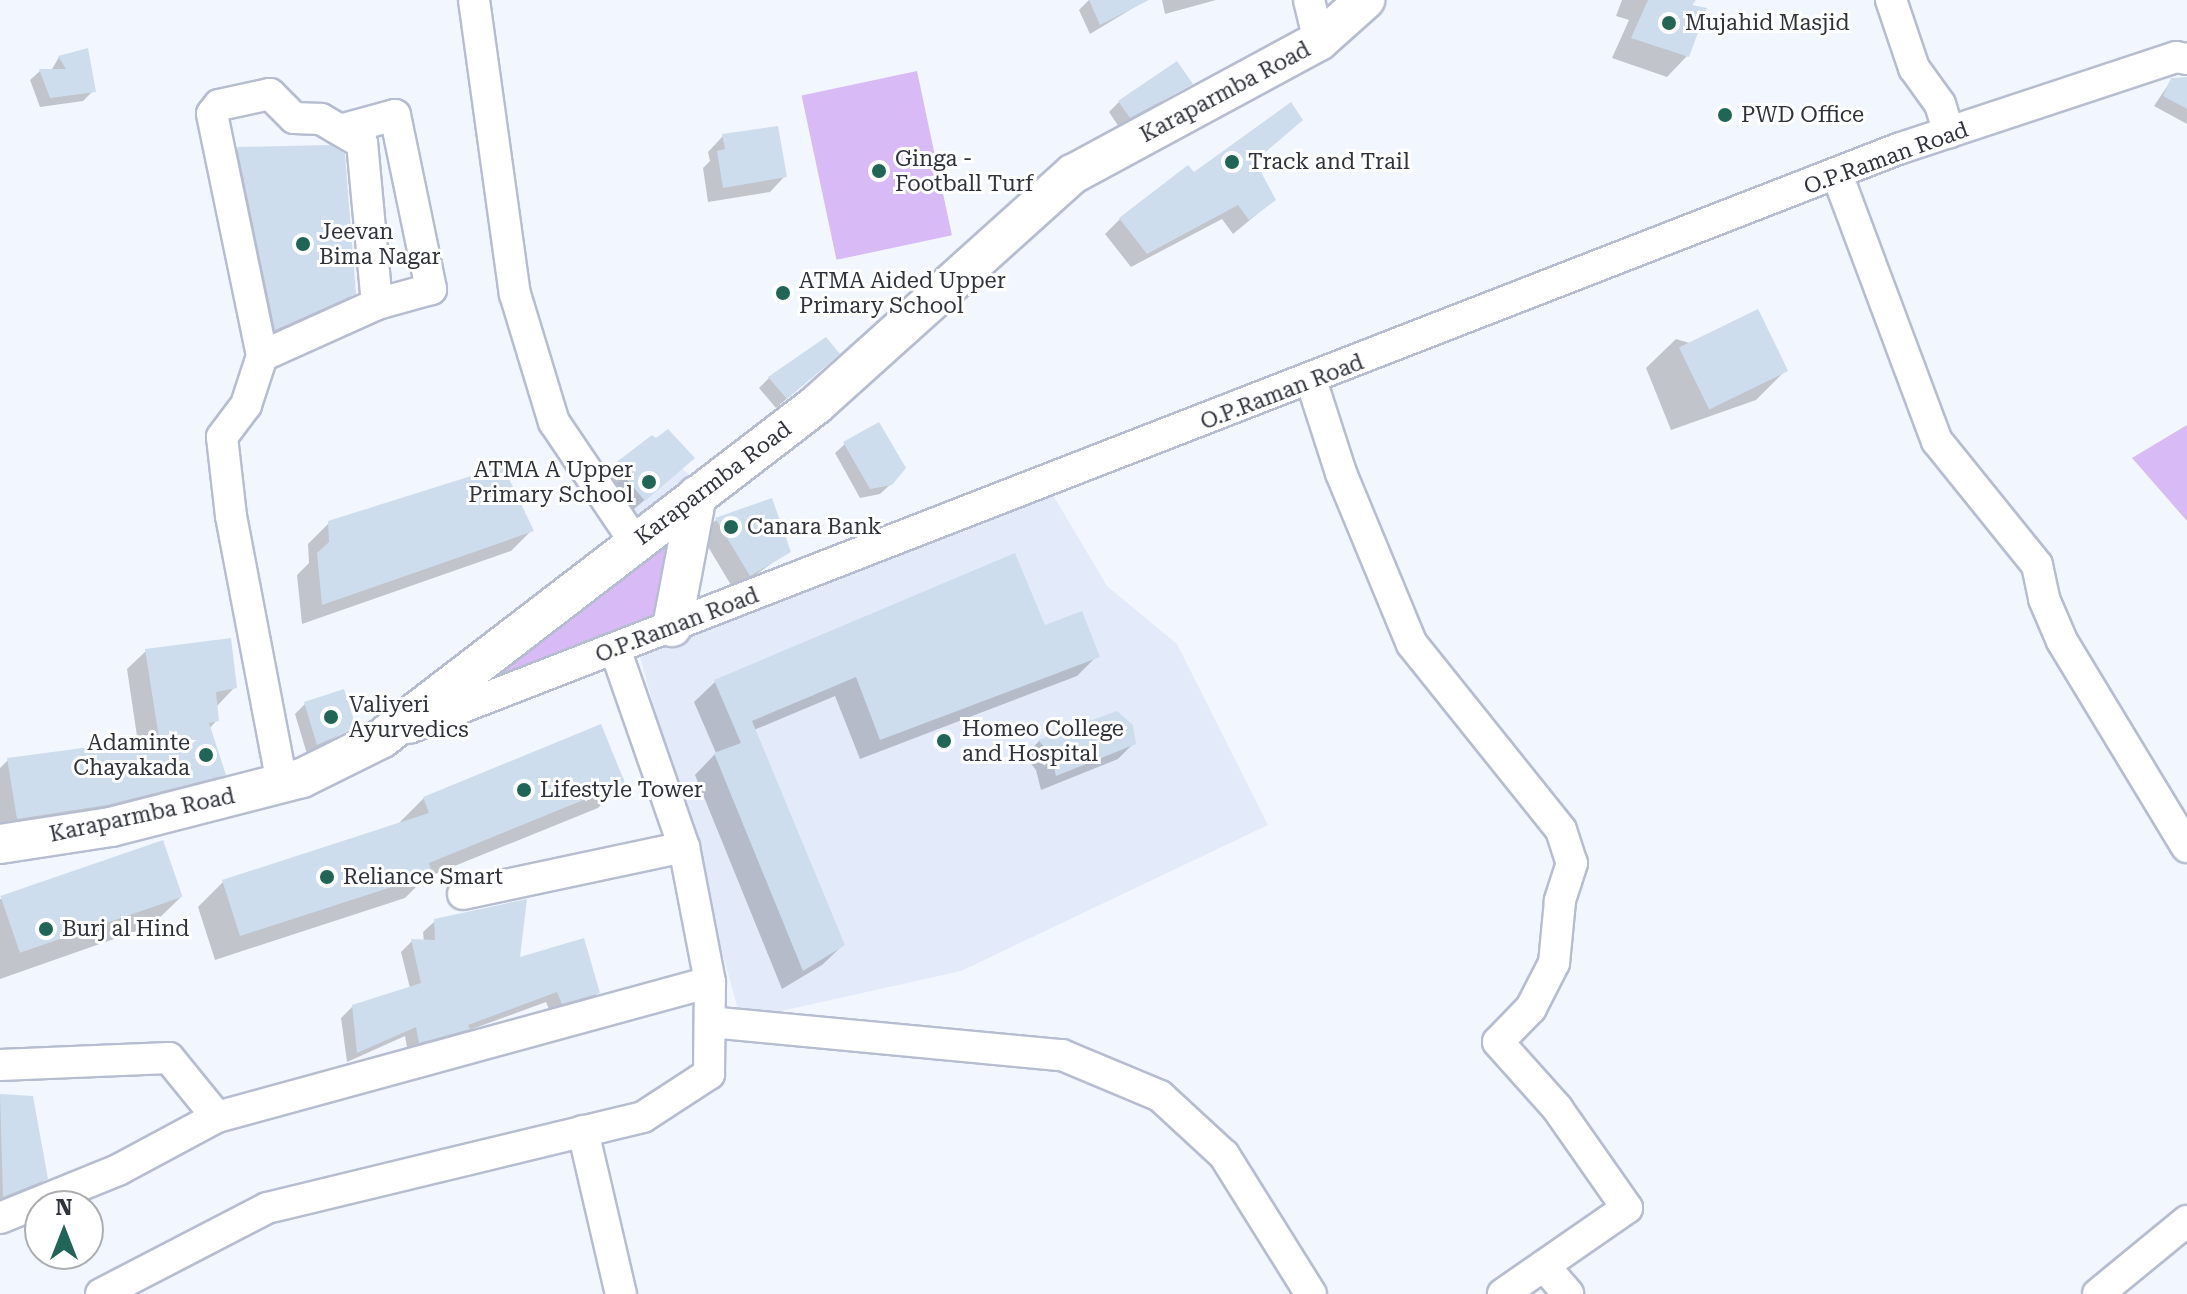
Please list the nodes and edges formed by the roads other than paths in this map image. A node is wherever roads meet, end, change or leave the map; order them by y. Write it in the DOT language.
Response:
graph roads {
  1 [pos="474,0"];
  2 [pos="1309,0"];
  3 [pos="1365,0"];
  4 [pos="1891,0"];
  5 [pos="1319,41"];
  6 [pos="2187,59"];
  7 [pos="340,130"];
  8 [pos="1949,133"];
  9 [pos="1837,174"];
  10 [pos="377,304"];
  11 [pos="262,356"];
  12 [pos="1311,380"];
  13 [pos="697,495"];
  14 [pos="635,542"];
  15 [pos="672,627"];
  16 [pos="615,649"];
  17 [pos="381,739"];
  18 [pos="282,783"];
  19 [pos="0,844"];
  20 [pos="684,847"];
  21 [pos="2187,847"];
  22 [pos="463,894"];
  23 [pos="710,982"];
  24 [pos="710,1022"];
  25 [pos="0,1065"];
  26 [pos="217,1117"];
  27 [pos="583,1131"];
  28 [pos="0,1218"];
  29 [pos="2187,1221"];
  30 [pos="1544,1266"];
  31 [pos="101,1294"];
  32 [pos="621,1294"];
  33 [pos="1311,1294"];
  34 [pos="1503,1294"];
  35 [pos="1568,1294"];
  36 [pos="2098,1294"];
  1 -- 14 [label="street"];
  2 -- 5 [label="street"];
  3 -- 5 [label="main road, Karaparmba Road"];
  4 -- 8 [label="street"];
  5 -- 13 [label="main road, Karaparmba Road"];
  6 -- 8 [label="street, O.P.Raman Road"];
  7 -- 10 [label="street"];
  7 -- 10 [label="street"];
  7 -- 11 [label="street"];
  8 -- 9 [label="street, O.P.Raman Road"];
  9 -- 12 [label="street, O.P.Raman Road"];
  9 -- 21 [label="street"];
  10 -- 11 [label="street"];
  11 -- 18 [label="street"];
  12 -- 15 [label="street, O.P.Raman Road"];
  12 -- 30 [label="street"];
  13 -- 14 [label="main road, Karaparmba Road"];
  13 -- 15 [label="main road"];
  14 -- 17 [label="main road, Karaparmba Road"];
  15 -- 16 [label="street, O.P.Raman Road"];
  16 -- 17 [label="street, O.P.Raman Road"];
  16 -- 20 [label="street"];
  17 -- 18 [label="main road, Karaparmba Road"];
  18 -- 19 [label="main road, Karaparmba Road"];
  20 -- 22 [label="street"];
  20 -- 23 [label="street"];
  23 -- 24 [label="street"];
  23 -- 26 [label="street"];
  24 -- 27 [label="street"];
  24 -- 33 [label="street"];
  25 -- 26 [label="street"];
  26 -- 28 [label="street"];
  27 -- 31 [label="street"];
  27 -- 32 [label="street"];
  29 -- 36 [label="street"];
  30 -- 34 [label="street"];
  30 -- 35 [label="street"];
}
